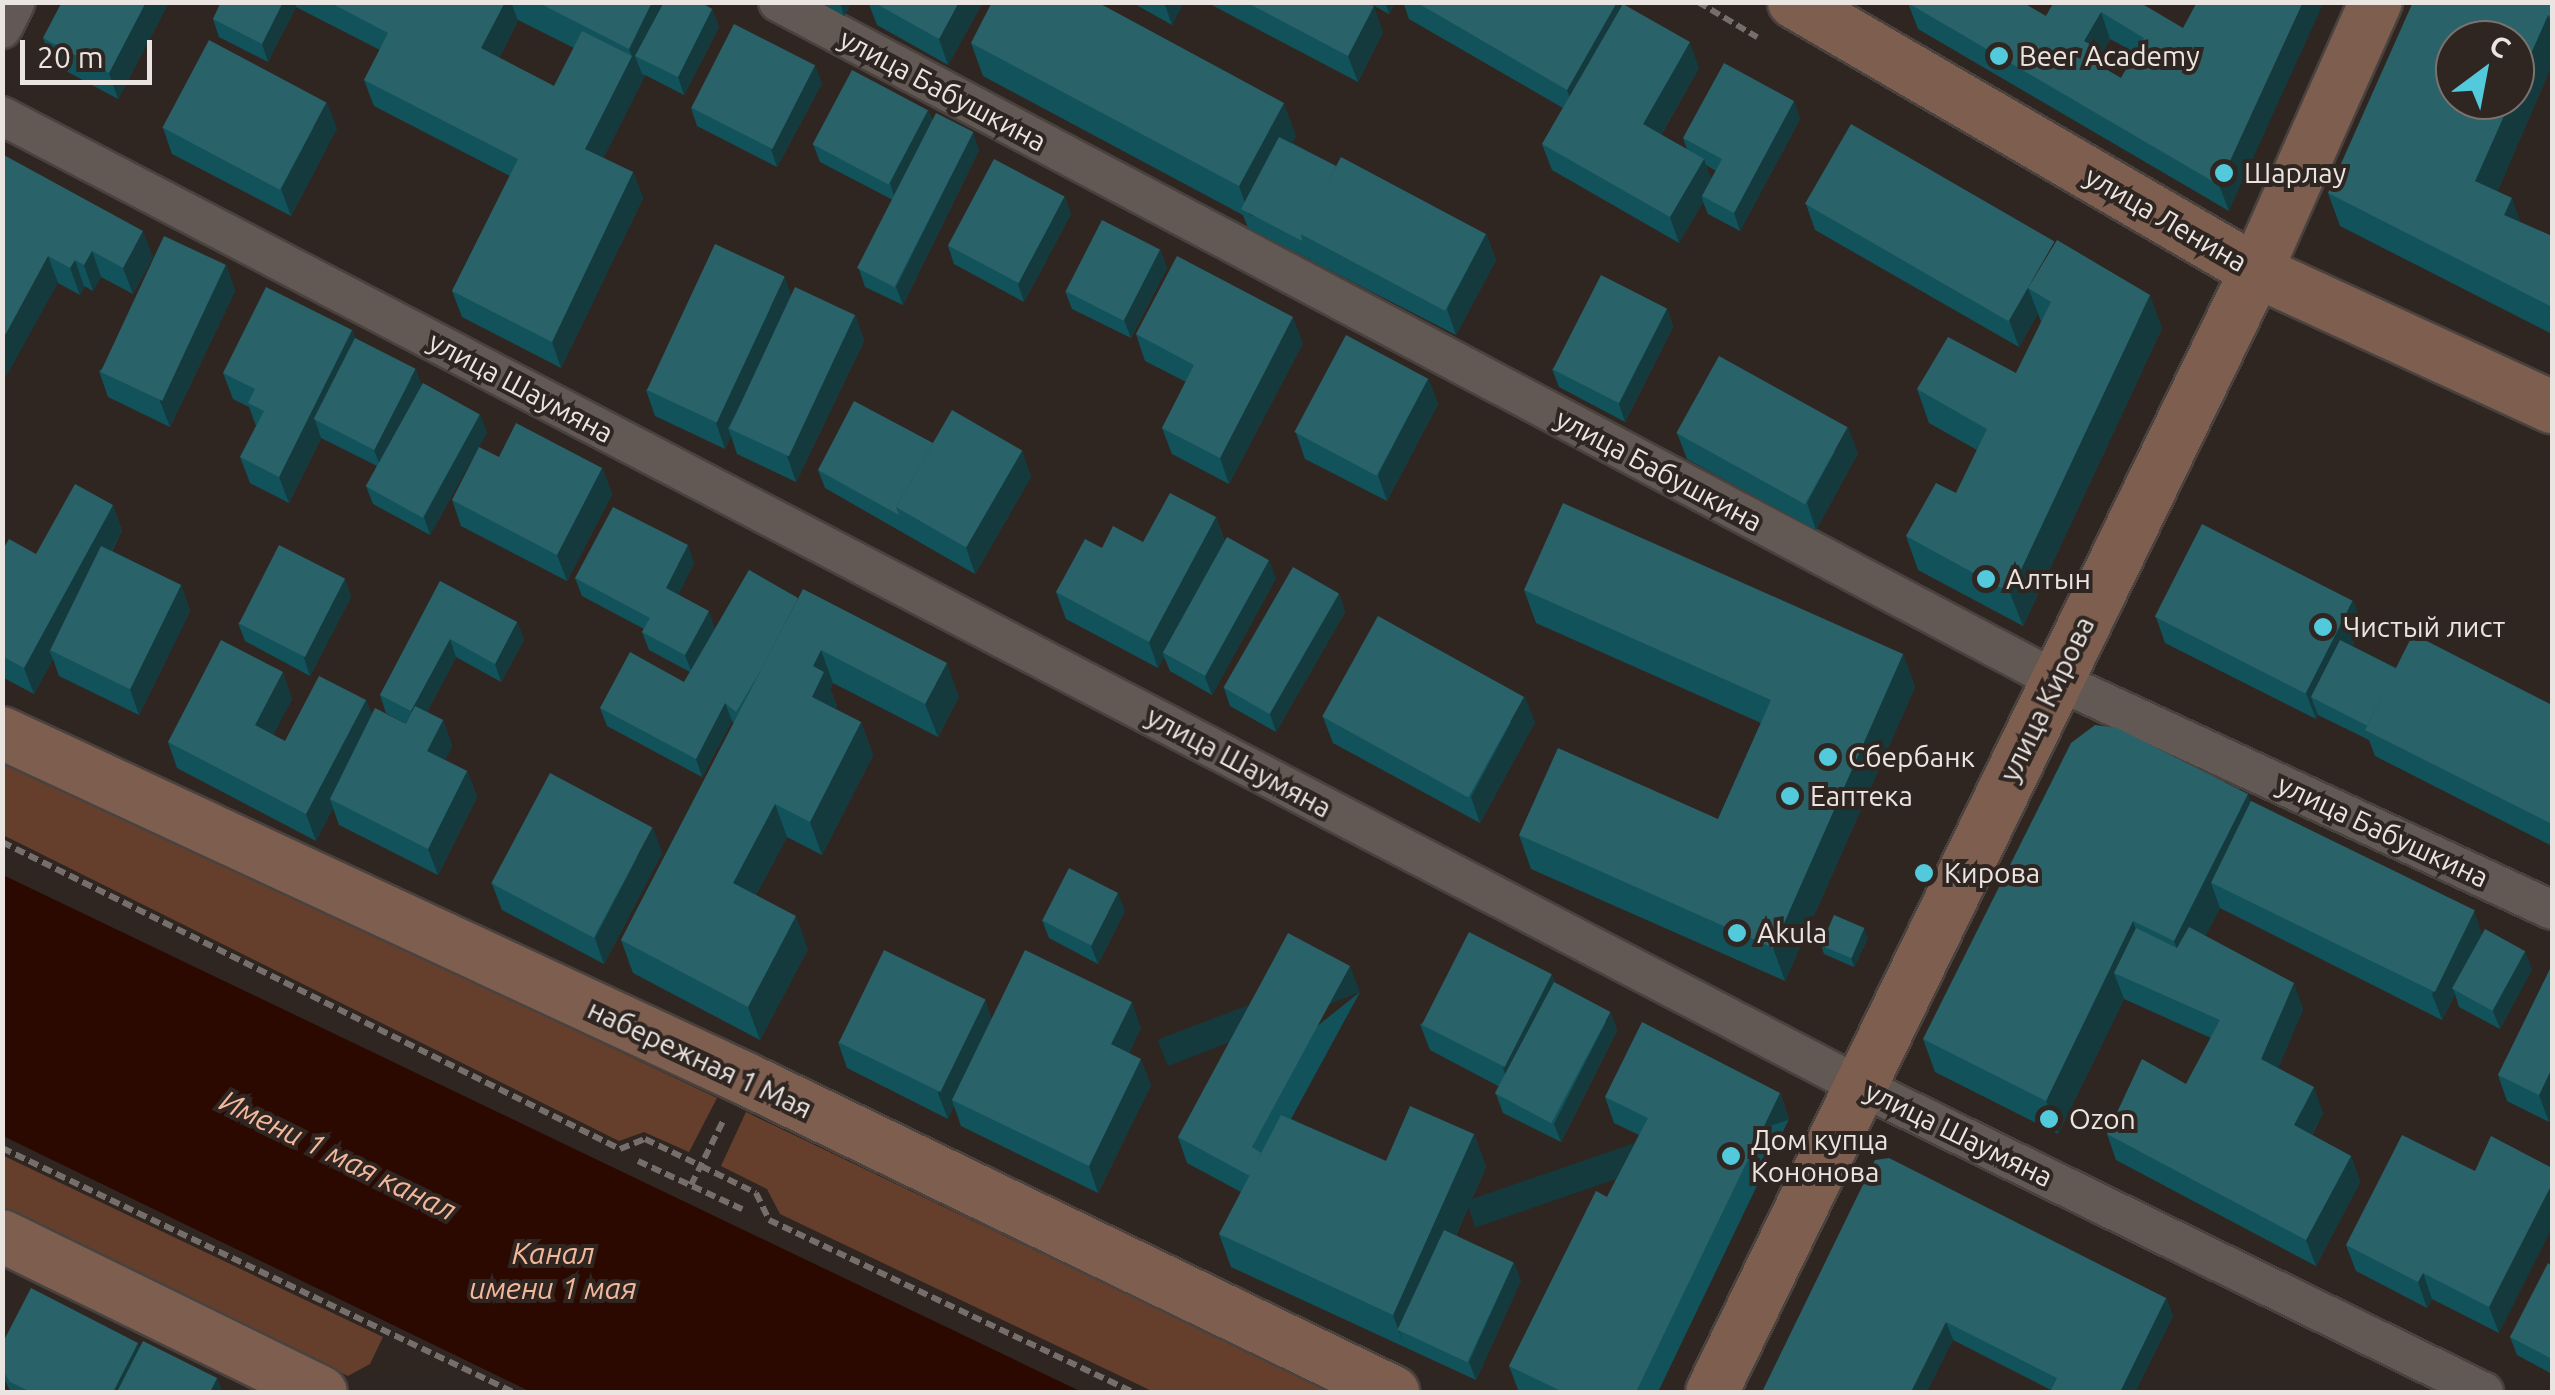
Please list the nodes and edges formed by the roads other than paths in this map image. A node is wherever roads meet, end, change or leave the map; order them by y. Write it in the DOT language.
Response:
graph roads {
  1 [pos="16,2"];
  2 [pos="778,2"];
  3 [pos="1794,2"];
  4 [pos="2376,2"];
  5 [pos="2,29"];
  6 [pos="2,116"];
  7 [pos="2256,271"];
  8 [pos="2552,407"];
  9 [pos="2056,680"];
  10 [pos="2,732"];
  11 [pos="2552,910"];
  12 [pos="1860,1086"];
  13 [pos="2,1236"];
  14 [pos="321,1392"];
  15 [pos="1393,1392"];
  16 [pos="1712,1392"];
  17 [pos="2484,1392"];
  1 -- 5 [label="street"];
  2 -- 9 [label="street, улица Бабушкина"];
  3 -- 7 [label="main road, улица Ленина"];
  4 -- 7 [label="main road, улица Кирова"];
  6 -- 12 [label="street, улица Шаумяна"];
  7 -- 8 [label="main road, улица Ленина"];
  7 -- 9 [label="main road, улица Кирова"];
  9 -- 11 [label="street, улица Бабушкина"];
  9 -- 12 [label="main road, улица Кирова"];
  10 -- 15 [label="main road, набережная 1 Мая"];
  12 -- 16 [label="main road, улица Кирова"];
  12 -- 17 [label="street, улица Шаумяна"];
  13 -- 14 [label="main road"];
}
